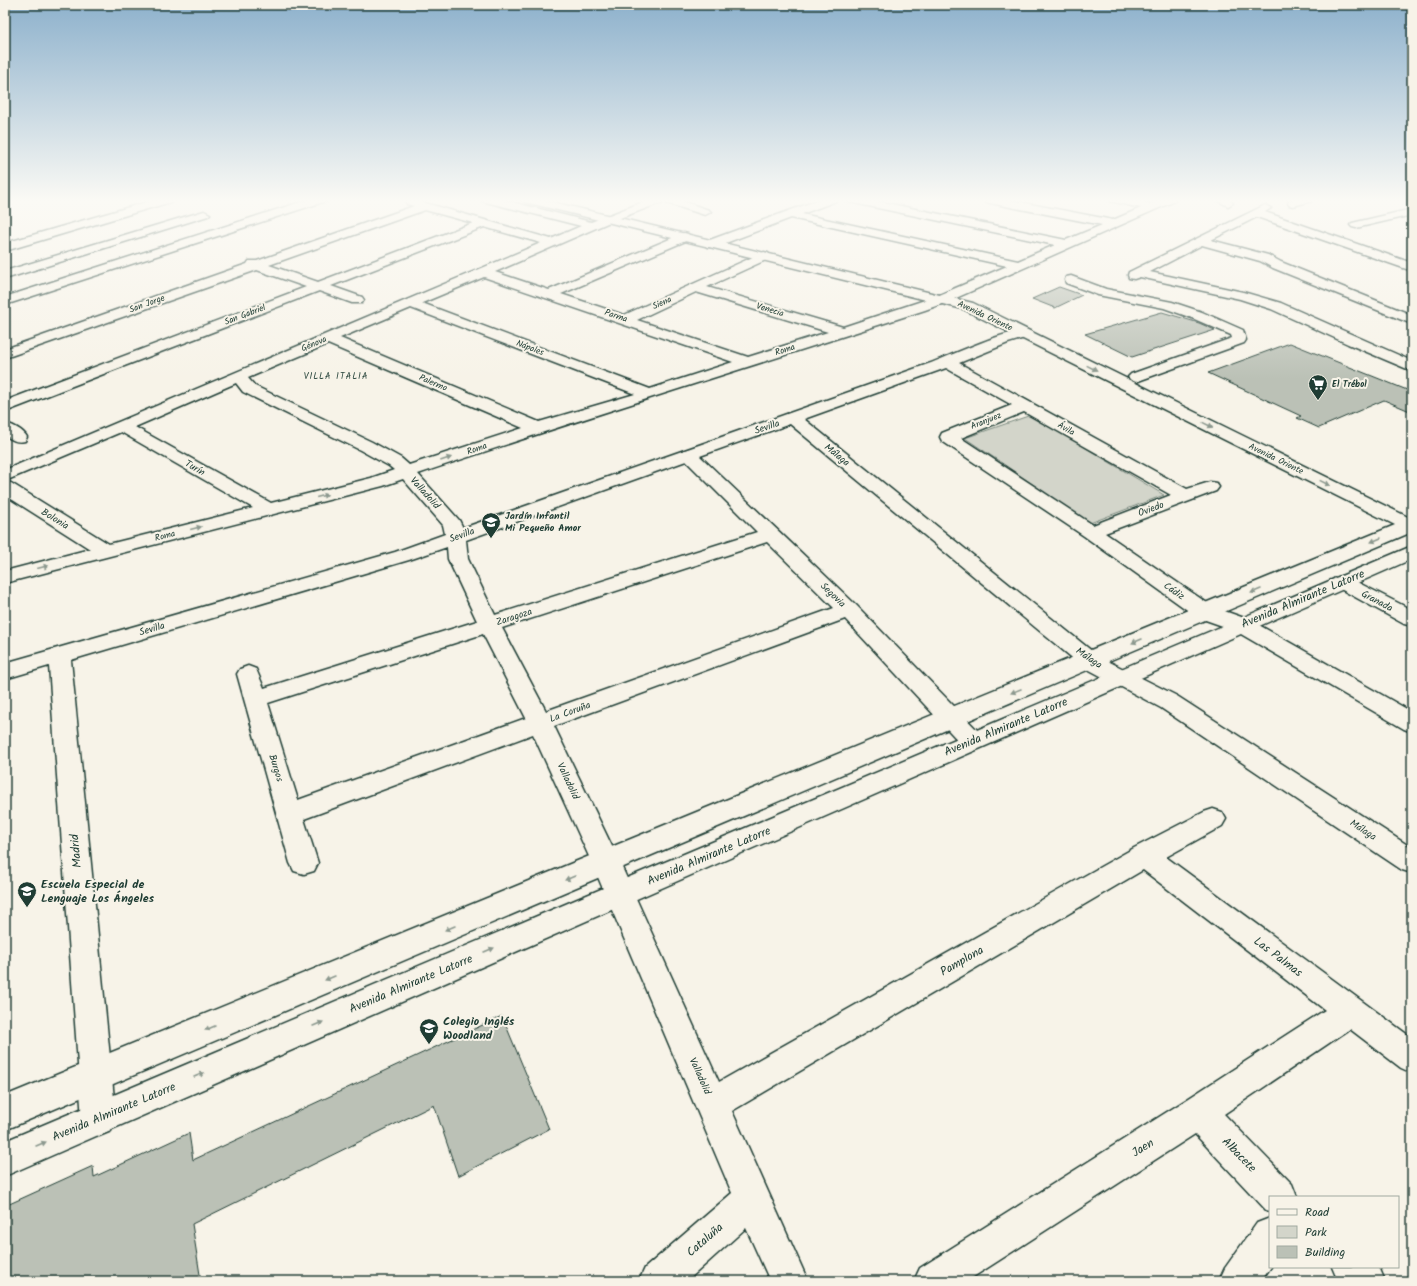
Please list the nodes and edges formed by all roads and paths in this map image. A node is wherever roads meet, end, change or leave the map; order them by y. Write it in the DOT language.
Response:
graph roads {
  1 [pos="57,259"];
  2 [pos="133,259"];
  3 [pos="242,259"];
  4 [pos="274,259"];
  5 [pos="390,259"];
  6 [pos="514,259"];
  7 [pos="633,259"];
  8 [pos="758,259"];
  9 [pos="776,259"];
  10 [pos="819,259"];
  11 [pos="992,259"];
  12 [pos="1033,259"];
  13 [pos="1266,259"];
  14 [pos="1281,259"];
  15 [pos="1388,259"];
  16 [pos="1164,260"];
  17 [pos="257,265"];
  18 [pos="1019,265"];
  19 [pos="1177,265"];
  20 [pos="1412,267"];
  21 [pos="483,272"];
  22 [pos="1139,273"];
  23 [pos="5,275"];
  24 [pos="1210,276"];
  25 [pos="1342,277"];
  26 [pos="1071,280"];
  27 [pos="1121,282"];
  28 [pos="320,286"];
  29 [pos="697,288"];
  30 [pos="957,292"];
  31 [pos="551,294"];
  32 [pos="8,297"];
  33 [pos="942,299"];
  34 [pos="357,300"];
  35 [pos="410,303"];
  36 [pos="1276,306"];
  37 [pos="625,320"];
  38 [pos="1412,320"];
  39 [pos="843,332"];
  40 [pos="1023,334"];
  41 [pos="328,338"];
  42 [pos="5,354"];
  43 [pos="1390,356"];
  44 [pos="747,362"];
  45 [pos="947,362"];
  46 [pos="1412,362"];
  47 [pos="1412,366"];
  48 [pos="239,376"];
  49 [pos="1136,377"];
  50 [pos="650,394"];
  51 [pos="1025,406"];
  52 [pos="5,407"];
  53 [pos="792,418"];
  54 [pos="122,426"];
  55 [pos="5,428"];
  56 [pos="538,428"];
  57 [pos="19,437"];
  58 [pos="948,437"];
  59 [pos="688,454"];
  60 [pos="406,472"];
  61 [pos="5,476"];
  62 [pos="1210,487"];
  63 [pos="5,488"];
  64 [pos="1185,496"];
  65 [pos="268,509"];
  66 [pos="1412,521"];
  67 [pos="1091,532"];
  68 [pos="771,534"];
  69 [pos="456,537"];
  70 [pos="106,551"];
  71 [pos="1412,552"];
  72 [pos="5,577"];
  73 [pos="1342,582"];
  74 [pos="849,610"];
  75 [pos="1205,612"];
  76 [pos="1412,619"];
  77 [pos="489,624"];
  78 [pos="1242,625"];
  79 [pos="59,656"];
  80 [pos="1090,660"];
  81 [pos="5,671"];
  82 [pos="248,674"];
  83 [pos="1122,677"];
  84 [pos="256,699"];
  85 [pos="950,717"];
  86 [pos="540,722"];
  87 [pos="1412,723"];
  88 [pos="973,741"];
  89 [pos="290,813"];
  90 [pos="1213,819"];
  91 [pos="1144,856"];
  92 [pos="304,862"];
  93 [pos="1412,862"];
  94 [pos="606,863"];
  95 [pos="620,894"];
  96 [pos="1350,1011"];
  97 [pos="1412,1057"];
  98 [pos="95,1076"];
  99 [pos="712,1104"];
  100 [pos="1198,1112"];
  101 [pos="5,1114"];
  102 [pos="99,1119"];
  103 [pos="5,1159"];
  104 [pos="1278,1196"];
  105 [pos="752,1199"];
  106 [pos="1269,1237"];
  107 [pos="1352,1268"];
  108 [pos="658,1281"];
  109 [pos="789,1281"];
  110 [pos="933,1281"];
  111 [pos="1238,1281"];
  112 [pos="1366,1281"];
  1 -- 23 [label="street"];
  2 -- 32 [label="street"];
  3 -- 17 [label="street"];
  4 -- 17 [label="street, San Jorge"];
  5 -- 28 [label="street, San Gabriel"];
  6 -- 21 [label="street, Génova"];
  7 -- 31 [label="street"];
  8 -- 29 [label="street, Siena"];
  9 -- 33 [label="street, Avenida Oriente"];
  10 -- 30 [label="street, Avenida Oriente"];
  11 -- 18 [label="street"];
  12 -- 18 [label="street, Roma"];
  13 -- 38 [label="street"];
  14 -- 25 [label="street"];
  15 -- 20 [label="street"];
  16 -- 19 [label="street"];
  16 -- 22 [label="street"];
  17 -- 28 [label="street"];
  17 -- 42 [label="street, San Jorge"];
  18 -- 30 [label="street, Roma"];
  21 -- 31 [label="street, Parma"];
  21 -- 35 [label="street, Génova"];
  22 -- 27 [label="street"];
  22 -- 36 [label="street"];
  24 -- 36 [label="street"];
  26 -- 49 [label="street"];
  28 -- 34 [label="street"];
  28 -- 52 [label="street, San Gabriel"];
  29 -- 37 [label="street, Siena"];
  29 -- 39 [label="street, Venecia"];
  30 -- 33 [label="street, Roma"];
  30 -- 49 [label="street, Avenida Oriente"];
  31 -- 37 [label="street, Parma"];
  33 -- 39 [label="street, Roma"];
  33 -- 40 [label="street, Avenida Oriente"];
  35 -- 41 [label="street, Génova"];
  35 -- 50 [label="street, Nápoles"];
  36 -- 43 [label="street"];
  37 -- 44 [label="street, Parma"];
  39 -- 44 [label="street, Roma"];
  40 -- 45 [label="street, Sevilla"];
  40 -- 66 [label="street, Avenida Oriente, one-way"];
  41 -- 48 [label="street, Génova"];
  41 -- 56 [label="street, Palermo"];
  43 -- 46 [label="street"];
  43 -- 47 [label="street"];
  44 -- 50 [label="street, Roma"];
  45 -- 51 [label="street, Ávila"];
  45 -- 53 [label="street, Sevilla"];
  48 -- 54 [label="street, Génova"];
  48 -- 60 [label="street, Valladolid"];
  49 -- 66 [label="street, Avenida Oriente"];
  50 -- 56 [label="street, Roma"];
  51 -- 58 [label="street, Aranjuez"];
  51 -- 64 [label="street, Ávila"];
  53 -- 59 [label="street, Sevilla"];
  53 -- 80 [label="street, Málaga"];
  54 -- 61 [label="street, Génova"];
  54 -- 65 [label="street, Turín"];
  55 -- 57 [label="street"];
  60 -- 56 [label="street, Roma, one-way"];
  58 -- 67 [label="street, Cádiz"];
  59 -- 68 [label="street, Segovia"];
  59 -- 69 [label="street, Sevilla"];
  65 -- 60 [label="street, Roma, one-way"];
  60 -- 69 [label="street, Valladolid"];
  62 -- 64 [label="street, Oviedo"];
  63 -- 70 [label="street, Bolonia"];
  64 -- 67 [label="street, Oviedo"];
  70 -- 65 [label="street, Roma, one-way"];
  66 -- 75 [label="street, one-way"];
  67 -- 75 [label="street, Cádiz"];
  68 -- 74 [label="street, Segovia"];
  68 -- 77 [label="street, Zaragoza"];
  69 -- 77 [label="street, Valladolid"];
  69 -- 79 [label="street, Sevilla"];
  72 -- 70 [label="street, Roma, one-way"];
  71 -- 73 [label="street, Avenida Almirante Latorre"];
  73 -- 76 [label="street, Granada"];
  73 -- 78 [label="street, Avenida Almirante Latorre"];
  74 -- 85 [label="street, Segovia"];
  74 -- 86 [label="street, La Coruña"];
  75 -- 78 [label="street, Cádiz"];
  75 -- 80 [label="street, one-way"];
  77 -- 84 [label="street, Zaragoza"];
  77 -- 86 [label="street, Valladolid"];
  78 -- 83 [label="street, Avenida Almirante Latorre"];
  78 -- 87 [label="street, Cádiz"];
  79 -- 81 [label="street, Sevilla"];
  79 -- 98 [label="street, Madrid"];
  80 -- 83 [label="street, Málaga"];
  80 -- 85 [label="street, one-way"];
  82 -- 84 [label="street, Burgos"];
  83 -- 88 [label="street, Avenida Almirante Latorre"];
  83 -- 93 [label="street, Málaga"];
  84 -- 89 [label="street, Burgos"];
  85 -- 88 [label="street, Segovia"];
  85 -- 94 [label="street"];
  86 -- 89 [label="street, La Coruña"];
  86 -- 94 [label="street, Valladolid"];
  88 -- 95 [label="street, Avenida Almirante Latorre"];
  89 -- 92 [label="street, Burgos"];
  90 -- 91 [label="street, Pamplona"];
  91 -- 96 [label="street, Las Palmas"];
  91 -- 99 [label="street, Pamplona"];
  94 -- 95 [label="street, Valladolid"];
  94 -- 98 [label="street, one-way"];
  95 -- 99 [label="street, Valladolid"];
  102 -- 95 [label="street, Avenida Almirante Latorre, one-way"];
  96 -- 97 [label="street, Las Palmas"];
  96 -- 100 [label="street, Jaen"];
  98 -- 101 [label="street"];
  98 -- 102 [label="street, Madrid"];
  99 -- 105 [label="street, Valladolid"];
  100 -- 104 [label="street, Albacete"];
  100 -- 110 [label="street, Jaen"];
  103 -- 102 [label="street, Avenida Almirante Latorre, one-way"];
  105 -- 108 [label="street, Cataluña"];
  105 -- 109 [label="street, Valladolid"];
  106 -- 111 [label="street"];
  107 -- 112 [label="street"];
}
